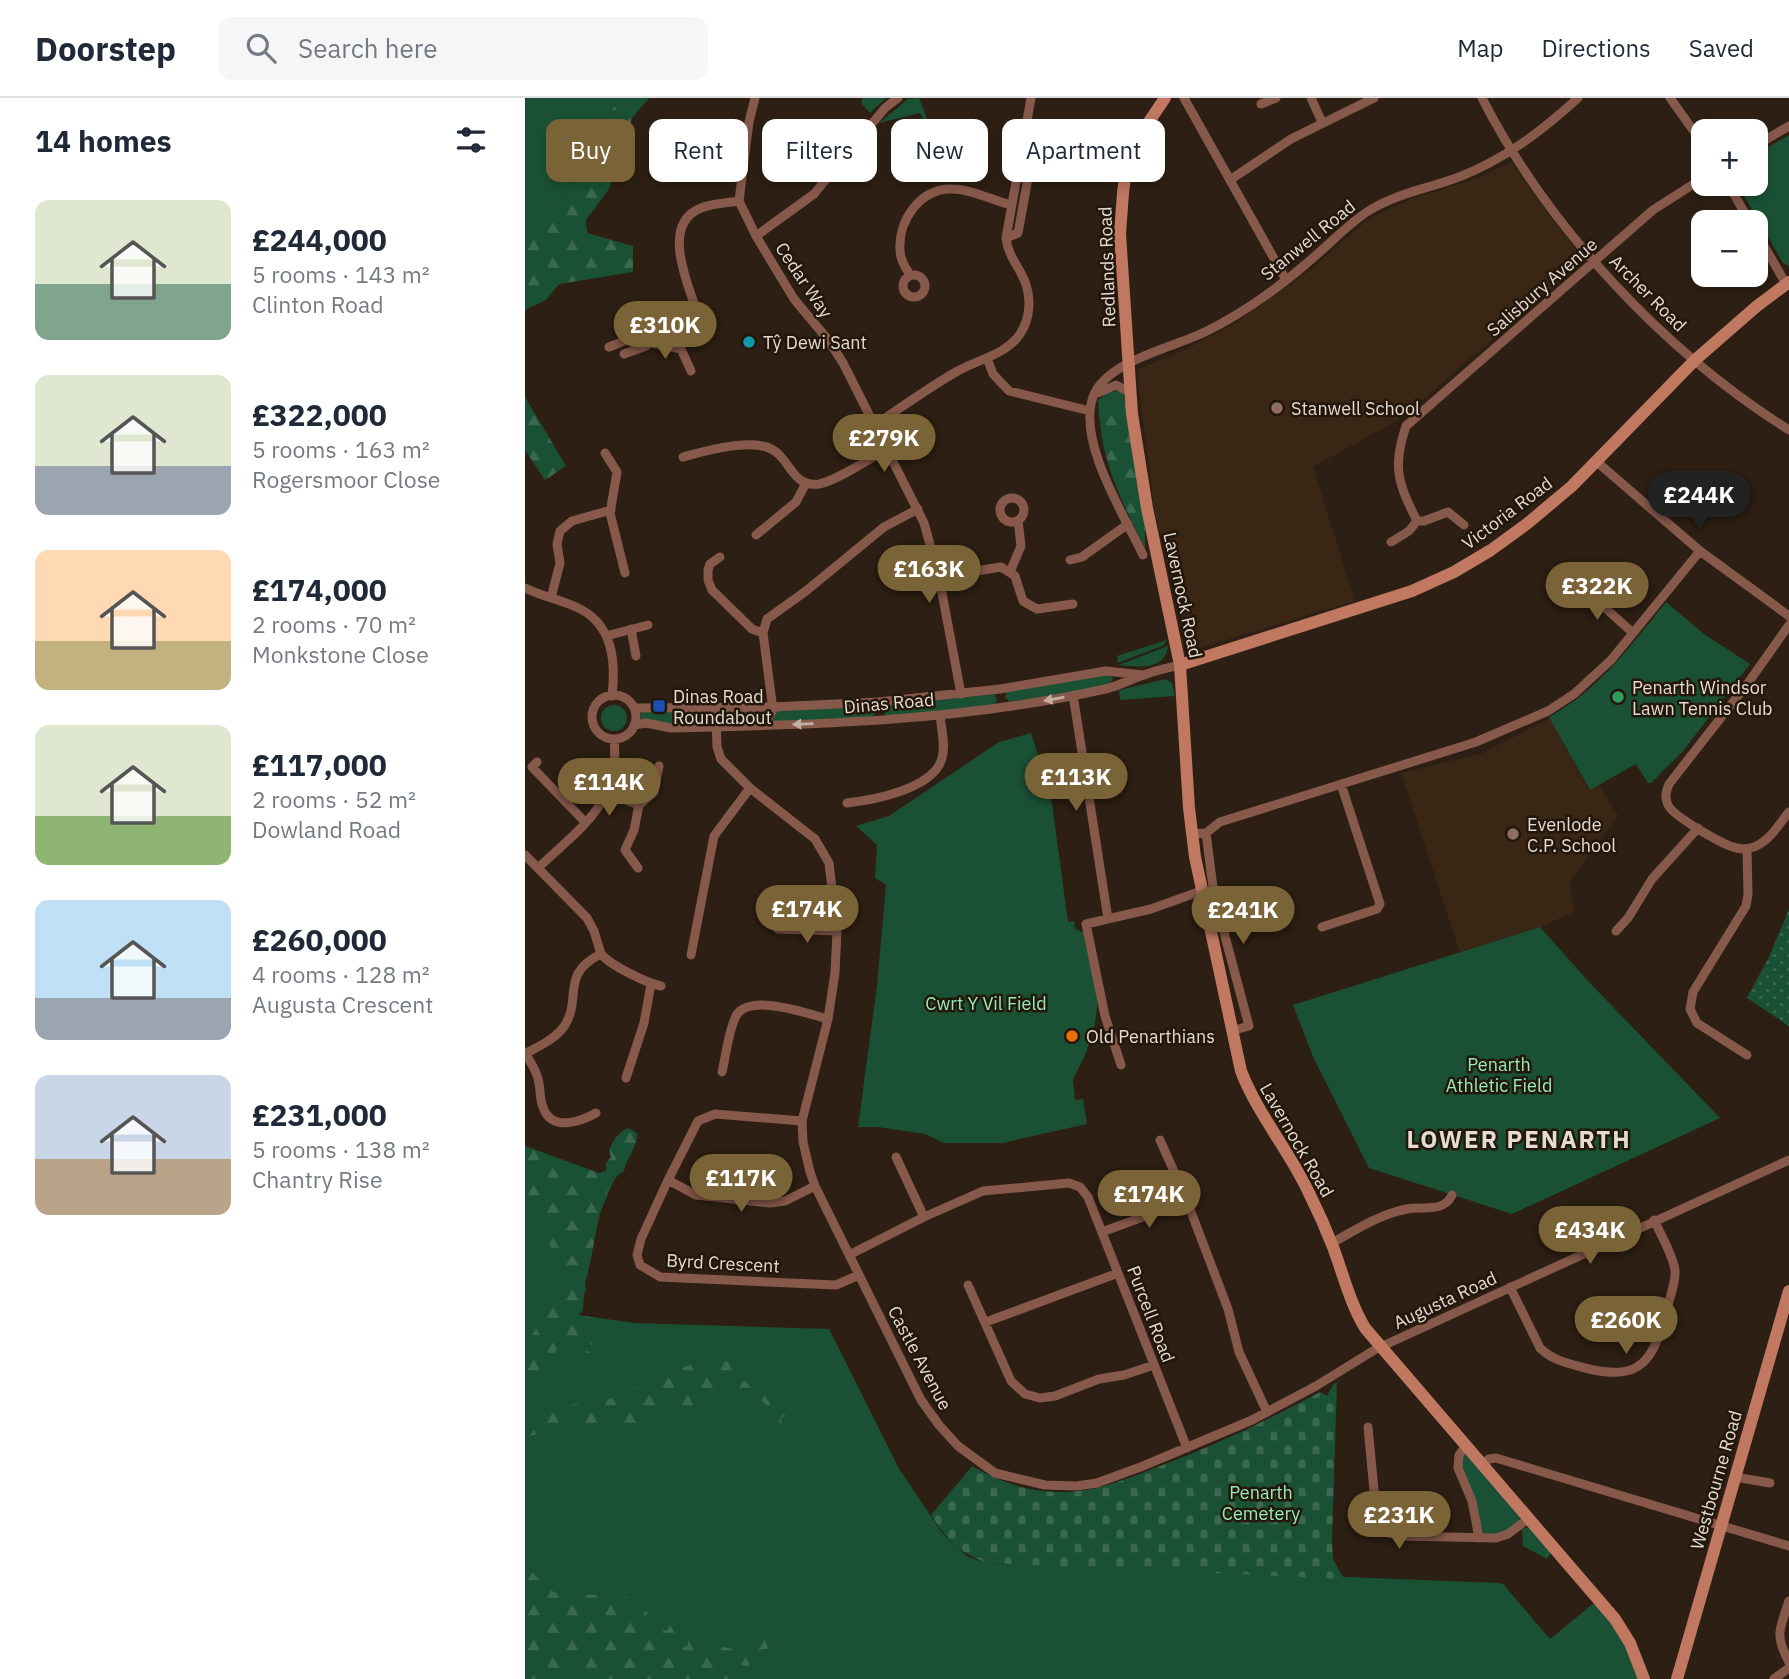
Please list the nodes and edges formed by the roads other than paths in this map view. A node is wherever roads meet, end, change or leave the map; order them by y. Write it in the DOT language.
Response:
graph roads {
  1 [pos="755,98"];
  2 [pos="898,98"];
  3 [pos="1031,98"];
  4 [pos="1165,98"];
  5 [pos="1184,98"];
  6 [pos="1276,98"];
  7 [pos="1311,98"];
  8 [pos="1374,98"];
  9 [pos="1482,98"];
  10 [pos="1578,98"];
  11 [pos="1670,98"];
  12 [pos="1261,104"];
  13 [pos="1027,119"];
  14 [pos="1152,119"];
  15 [pos="1322,122"];
  16 [pos="1789,126"];
  17 [pos="1691,127"];
  18 [pos="1768,138"];
  19 [pos="1512,150"];
  20 [pos="1230,180"];
  21 [pos="1015,182"];
  22 [pos="1027,182"];
  23 [pos="1125,182"];
  24 [pos="1691,186"];
  25 [pos="739,201"];
  26 [pos="1010,205"];
  27 [pos="756,236"];
  28 [pos="1006,238"];
  29 [pos="1768,251"];
  30 [pos="1595,262"];
  31 [pos="910,275"];
  32 [pos="1284,276"];
  33 [pos="1788,283"];
  34 [pos="646,338"];
  35 [pos="609,347"];
  36 [pos="624,354"];
  37 [pos="987,358"];
  38 [pos="1695,360"];
  39 [pos="1129,362"];
  40 [pos="691,372"];
  41 [pos="1131,393"];
  42 [pos="1093,396"];
  43 [pos="1090,411"];
  44 [pos="875,425"];
  45 [pos="1789,430"];
  46 [pos="887,449"];
  47 [pos="605,453"];
  48 [pos="683,457"];
  49 [pos="1597,462"];
  50 [pos="806,483"];
  51 [pos="918,509"];
  52 [pos="611,510"];
  53 [pos="1018,520"];
  54 [pos="1417,521"];
  55 [pos="1129,524"];
  56 [pos="1464,525"];
  57 [pos="756,534"];
  58 [pos="1391,542"];
  59 [pos="1700,551"];
  60 [pos="1143,555"];
  61 [pos="720,556"];
  62 [pos="1070,560"];
  63 [pos="1010,572"];
  64 [pos="625,573"];
  65 [pos="939,577"];
  66 [pos="525,588"];
  67 [pos="1583,588"];
  68 [pos="551,598"];
  69 [pos="1073,604"];
  70 [pos="1789,616"];
  71 [pos="648,625"];
  72 [pos="1789,625"];
  73 [pos="631,629"];
  74 [pos="763,633"];
  75 [pos="1633,633"];
  76 [pos="606,636"];
  77 [pos="636,656"];
  78 [pos="1180,665"];
  79 [pos="1115,671"];
  80 [pos="1143,675"];
  81 [pos="1118,686"];
  82 [pos="1000,689"];
  83 [pos="961,694"];
  84 [pos="612,696"];
  85 [pos="1074,701"];
  86 [pos="878,702"];
  87 [pos="772,707"];
  88 [pos="1002,707"];
  89 [pos="634,708"];
  90 [pos="707,708"];
  91 [pos="940,715"];
  92 [pos="880,720"];
  93 [pos="764,725"];
  94 [pos="634,726"];
  95 [pos="716,727"];
  96 [pos="614,739"];
  97 [pos="537,762"];
  98 [pos="659,766"];
  99 [pos="1341,784"];
  100 [pos="750,788"];
  101 [pos="607,793"];
  102 [pos="846,803"];
  103 [pos="639,805"];
  104 [pos="1789,812"];
  105 [pos="585,822"];
  106 [pos="1698,828"];
  107 [pos="1206,832"];
  108 [pos="1192,834"];
  109 [pos="1747,849"];
  110 [pos="525,855"];
  111 [pos="538,868"];
  112 [pos="638,868"];
  113 [pos="1201,891"];
  114 [pos="1108,919"];
  115 [pos="1322,927"];
  116 [pos="778,929"];
  117 [pos="837,931"];
  118 [pos="1616,931"];
  119 [pos="601,954"];
  120 [pos="691,955"];
  121 [pos="651,984"];
  122 [pos="661,986"];
  123 [pos="828,1019"];
  124 [pos="1231,1031"];
  125 [pos="525,1054"];
  126 [pos="1747,1055"];
  127 [pos="1121,1065"];
  128 [pos="722,1072"];
  129 [pos="626,1078"];
  130 [pos="596,1113"];
  131 [pos="802,1121"];
  132 [pos="1160,1140"];
  133 [pos="896,1157"];
  134 [pos="1789,1160"];
  135 [pos="667,1180"];
  136 [pos="815,1186"];
  137 [pos="1452,1195"];
  138 [pos="1185,1201"];
  139 [pos="924,1217"];
  140 [pos="1654,1220"];
  141 [pos="1102,1232"];
  142 [pos="1332,1243"];
  143 [pos="849,1255"];
  144 [pos="1118,1273"];
  145 [pos="859,1275"];
  146 [pos="968,1285"];
  147 [pos="1510,1287"];
  148 [pos="1789,1292"];
  149 [pos="986,1322"];
  150 [pos="1381,1348"];
  151 [pos="1154,1365"];
  152 [pos="1267,1412"];
  153 [pos="1367,1427"];
  154 [pos="1466,1446"];
  155 [pos="1187,1448"];
  156 [pos="1482,1464"];
  157 [pos="1735,1477"];
  158 [pos="1770,1483"];
  159 [pos="1528,1519"];
  160 [pos="1721,1526"];
  161 [pos="1479,1538"];
  162 [pos="1784,1545"];
  163 [pos="1789,1601"];
  164 [pos="1789,1662"];
  165 [pos="1789,1668"];
  166 [pos="1644,1679"];
  167 [pos="1677,1679"];
  168 [pos="1774,1679"];
  1 -- 25 [label="street"];
  2 -- 27 [label="street"];
  3 -- 13 [label="street"];
  4 -- 14 [label="main road, Redlands Road"];
  5 -- 20 [label="street"];
  6 -- 12 [label="street"];
  7 -- 15 [label="street"];
  8 -- 15 [label="street"];
  9 -- 19 [label="street, Archer Road"];
  10 -- 19 [label="street, Stanwell Road"];
  11 -- 17 [label="street"];
  15 -- 20 [label="street"];
  16 -- 18 [label="street"];
  19 -- 30 [label="street, Archer Road"];
  19 -- 32 [label="street, Stanwell Road"];
  20 -- 32 [label="street"];
  21 -- 26 [label="street"];
  22 -- 28 [label="street"];
  23 -- 39 [label="main road, Redlands Road"];
  24 -- 30 [label="street, Salisbury Avenue"];
  25 -- 27 [label="street, Cedar Way"];
  25 -- 34 [label="street"];
  26 -- 28 [label="street"];
  26 -- 31 [label="street"];
  27 -- 44 [label="street, Cedar Way"];
  28 -- 37 [label="street"];
  29 -- 33 [label="street"];
  30 -- 38 [label="street, Archer Road"];
  30 -- 54 [label="street, Salisbury Avenue"];
  32 -- 39 [label="street, Stanwell Road"];
  33 -- 38 [label="main road, Victoria Road"];
  34 -- 35 [label="street"];
  34 -- 36 [label="street"];
  34 -- 40 [label="street"];
  37 -- 43 [label="street"];
  37 -- 44 [label="street"];
  38 -- 45 [label="street, Archer Road"];
  38 -- 49 [label="main road, Victoria Road"];
  39 -- 41 [label="main road, Lavernock Road"];
  39 -- 42 [label="street"];
  41 -- 42 [label="street"];
  41 -- 78 [label="main road, Lavernock Road"];
  42 -- 43 [label="street, Lavernock Road"];
  43 -- 55 [label="street, Lavernock Road"];
  44 -- 46 [label="street, Cedar Way"];
  46 -- 50 [label="street"];
  46 -- 51 [label="street, Cedar Way"];
  47 -- 52 [label="street"];
  48 -- 50 [label="street"];
  49 -- 59 [label="street"];
  49 -- 78 [label="main road, Victoria Road"];
  50 -- 57 [label="street"];
  51 -- 65 [label="street, Cedar Way"];
  51 -- 74 [label="street"];
  52 -- 64 [label="street"];
  52 -- 68 [label="street"];
  53 -- 63 [label="street"];
  54 -- 56 [label="street"];
  54 -- 58 [label="street"];
  55 -- 60 [label="street, Lavernock Road"];
  55 -- 62 [label="street"];
  59 -- 70 [label="street"];
  59 -- 75 [label="street"];
  61 -- 74 [label="street"];
  63 -- 65 [label="street"];
  63 -- 69 [label="street"];
  65 -- 83 [label="street, Cedar Way"];
  66 -- 68 [label="street"];
  67 -- 75 [label="street"];
  68 -- 76 [label="street"];
  71 -- 73 [label="street"];
  72 -- 106 [label="street"];
  73 -- 76 [label="street"];
  73 -- 77 [label="street"];
  74 -- 87 [label="street"];
  75 -- 99 [label="street"];
  76 -- 84 [label="street"];
  78 -- 80 [label="street, Dinas Road"];
  78 -- 108 [label="main road, Lavernock Road"];
  79 -- 80 [label="street, Dinas Road"];
  79 -- 81 [label="street"];
  79 -- 82 [label="street, Dinas Road"];
  80 -- 81 [label="street, Dinas Road"];
  81 -- 88 [label="street, Dinas Road, one-way"];
  82 -- 83 [label="street, Dinas Road"];
  82 -- 88 [label="street"];
  83 -- 86 [label="street, Dinas Road"];
  84 -- 89 [label="street"];
  84 -- 96 [label="street"];
  85 -- 114 [label="street"];
  86 -- 87 [label="street, Dinas Road"];
  86 -- 92 [label="street"];
  87 -- 90 [label="street, Dinas Road"];
  87 -- 93 [label="street"];
  88 -- 91 [label="street, Dinas Road"];
  89 -- 90 [label="street, Dinas Road"];
  89 -- 94 [label="street"];
  90 -- 95 [label="street"];
  91 -- 92 [label="street, Dinas Road"];
  91 -- 102 [label="street"];
  92 -- 93 [label="street, Dinas Road, one-way"];
  93 -- 95 [label="street, Dinas Road"];
  94 -- 95 [label="street, Dinas Road"];
  94 -- 96 [label="street"];
  95 -- 100 [label="street"];
  96 -- 101 [label="street"];
  97 -- 105 [label="street"];
  98 -- 103 [label="street"];
  99 -- 107 [label="street"];
  99 -- 115 [label="street"];
  100 -- 117 [label="street"];
  100 -- 120 [label="street"];
  101 -- 103 [label="street"];
  101 -- 105 [label="street"];
  103 -- 112 [label="street"];
  104 -- 109 [label="street"];
  105 -- 111 [label="street"];
  106 -- 109 [label="street"];
  106 -- 118 [label="street"];
  107 -- 108 [label="street"];
  107 -- 124 [label="street"];
  108 -- 113 [label="main road, Lavernock Road"];
  109 -- 126 [label="street"];
  110 -- 111 [label="street"];
  111 -- 119 [label="street"];
  113 -- 114 [label="street"];
  113 -- 124 [label="main road, Lavernock Road"];
  114 -- 127 [label="street"];
  116 -- 117 [label="street"];
  117 -- 123 [label="street"];
  119 -- 121 [label="street"];
  119 -- 125 [label="street"];
  121 -- 122 [label="street"];
  121 -- 129 [label="street"];
  123 -- 128 [label="street"];
  123 -- 131 [label="street"];
  124 -- 142 [label="main road, Lavernock Road"];
  125 -- 130 [label="street"];
  131 -- 135 [label="street, Byrd Crescent"];
  131 -- 136 [label="street, Castle Avenue"];
  132 -- 138 [label="street"];
  133 -- 139 [label="street"];
  134 -- 140 [label="street, Augusta Road"];
  135 -- 136 [label="street"];
  135 -- 145 [label="street, Byrd Crescent"];
  136 -- 143 [label="street, Castle Avenue"];
  137 -- 142 [label="street"];
  138 -- 141 [label="street"];
  138 -- 152 [label="street"];
  139 -- 141 [label="street, Purcell Road"];
  139 -- 143 [label="street, Purcell Road"];
  140 -- 147 [label="street, Augusta Road"];
  140 -- 147 [label="street"];
  141 -- 144 [label="street, Purcell Road"];
  142 -- 150 [label="main road, Lavernock Road"];
  143 -- 145 [label="street, Castle Avenue"];
  144 -- 149 [label="street"];
  144 -- 151 [label="street, Purcell Road"];
  145 -- 155 [label="street, Castle Avenue"];
  146 -- 149 [label="street"];
  147 -- 150 [label="street, Augusta Road"];
  148 -- 157 [label="main road, Westbourne Road"];
  149 -- 151 [label="street"];
  150 -- 152 [label="street, Castle Avenue"];
  150 -- 154 [label="main road, Lavernock Road"];
  151 -- 155 [label="street, Purcell Road"];
  152 -- 155 [label="street, Castle Avenue"];
  153 -- 161 [label="street"];
  154 -- 156 [label="main road, Lavernock Road"];
  154 -- 161 [label="street"];
  156 -- 159 [label="main road, Lavernock Road"];
  156 -- 160 [label="street"];
  157 -- 158 [label="street"];
  157 -- 160 [label="main road, Westbourne Road"];
  159 -- 161 [label="street"];
  159 -- 166 [label="main road, Lavernock Road"];
  160 -- 162 [label="street"];
  160 -- 167 [label="main road, Westbourne Road"];
  163 -- 164 [label="street"];
  165 -- 168 [label="street"];
}
